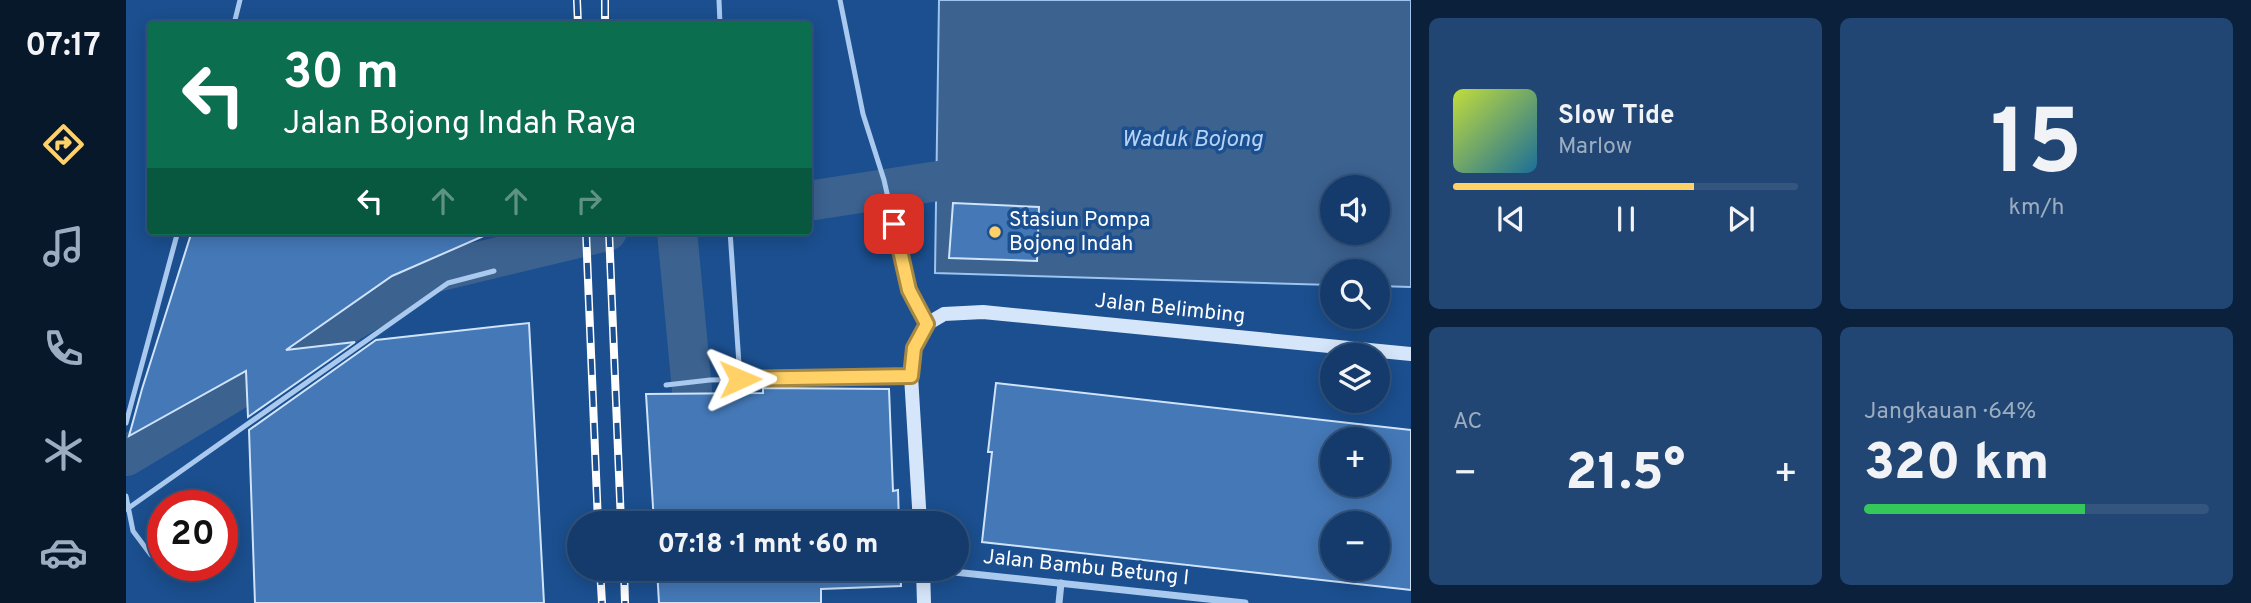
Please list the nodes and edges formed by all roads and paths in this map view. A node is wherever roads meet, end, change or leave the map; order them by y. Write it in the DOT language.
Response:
graph roads {
  1 [pos="240,0"];
  2 [pos="719,0"];
  3 [pos="840,0"];
  4 [pos="235,21"];
  5 [pos="720,21"];
  6 [pos="177,235"];
  7 [pos="730,235"];
  8 [pos="494,271"];
  9 [pos="927,324"];
  10 [pos="1411,354"];
  11 [pos="911,376"];
  12 [pos="740,379"];
  13 [pos="666,385"];
  14 [pos="126,423"];
  15 [pos="126,495"];
  16 [pos="127,509"];
  17 [pos="919,511"];
  18 [pos="147,549"];
  19 [pos="969,574"];
  20 [pos="924,581"];
  21 [pos="1061,583"];
  22 [pos="925,603"];
  23 [pos="1059,603"];
  24 [pos="1245,603"];
  1 -- 4 [label="lane"];
  2 -- 5 [label="lane"];
  3 -- 9 [label="lane"];
  6 -- 14 [label="lane"];
  7 -- 12 [label="lane"];
  8 -- 16 [label="lane"];
  9 -- 10 [label="street, Jalan Belimbing"];
  9 -- 11 [label="street"];
  11 -- 12 [label="lane"];
  11 -- 17 [label="street"];
  12 -- 13 [label="lane"];
  15 -- 16 [label="lane"];
  16 -- 18 [label="lane"];
  19 -- 21 [label="street, Jalan Bambu Betung I"];
  20 -- 22 [label="street"];
  21 -- 23 [label="street"];
  21 -- 24 [label="street, Jalan Bambu Betung I"];
}
